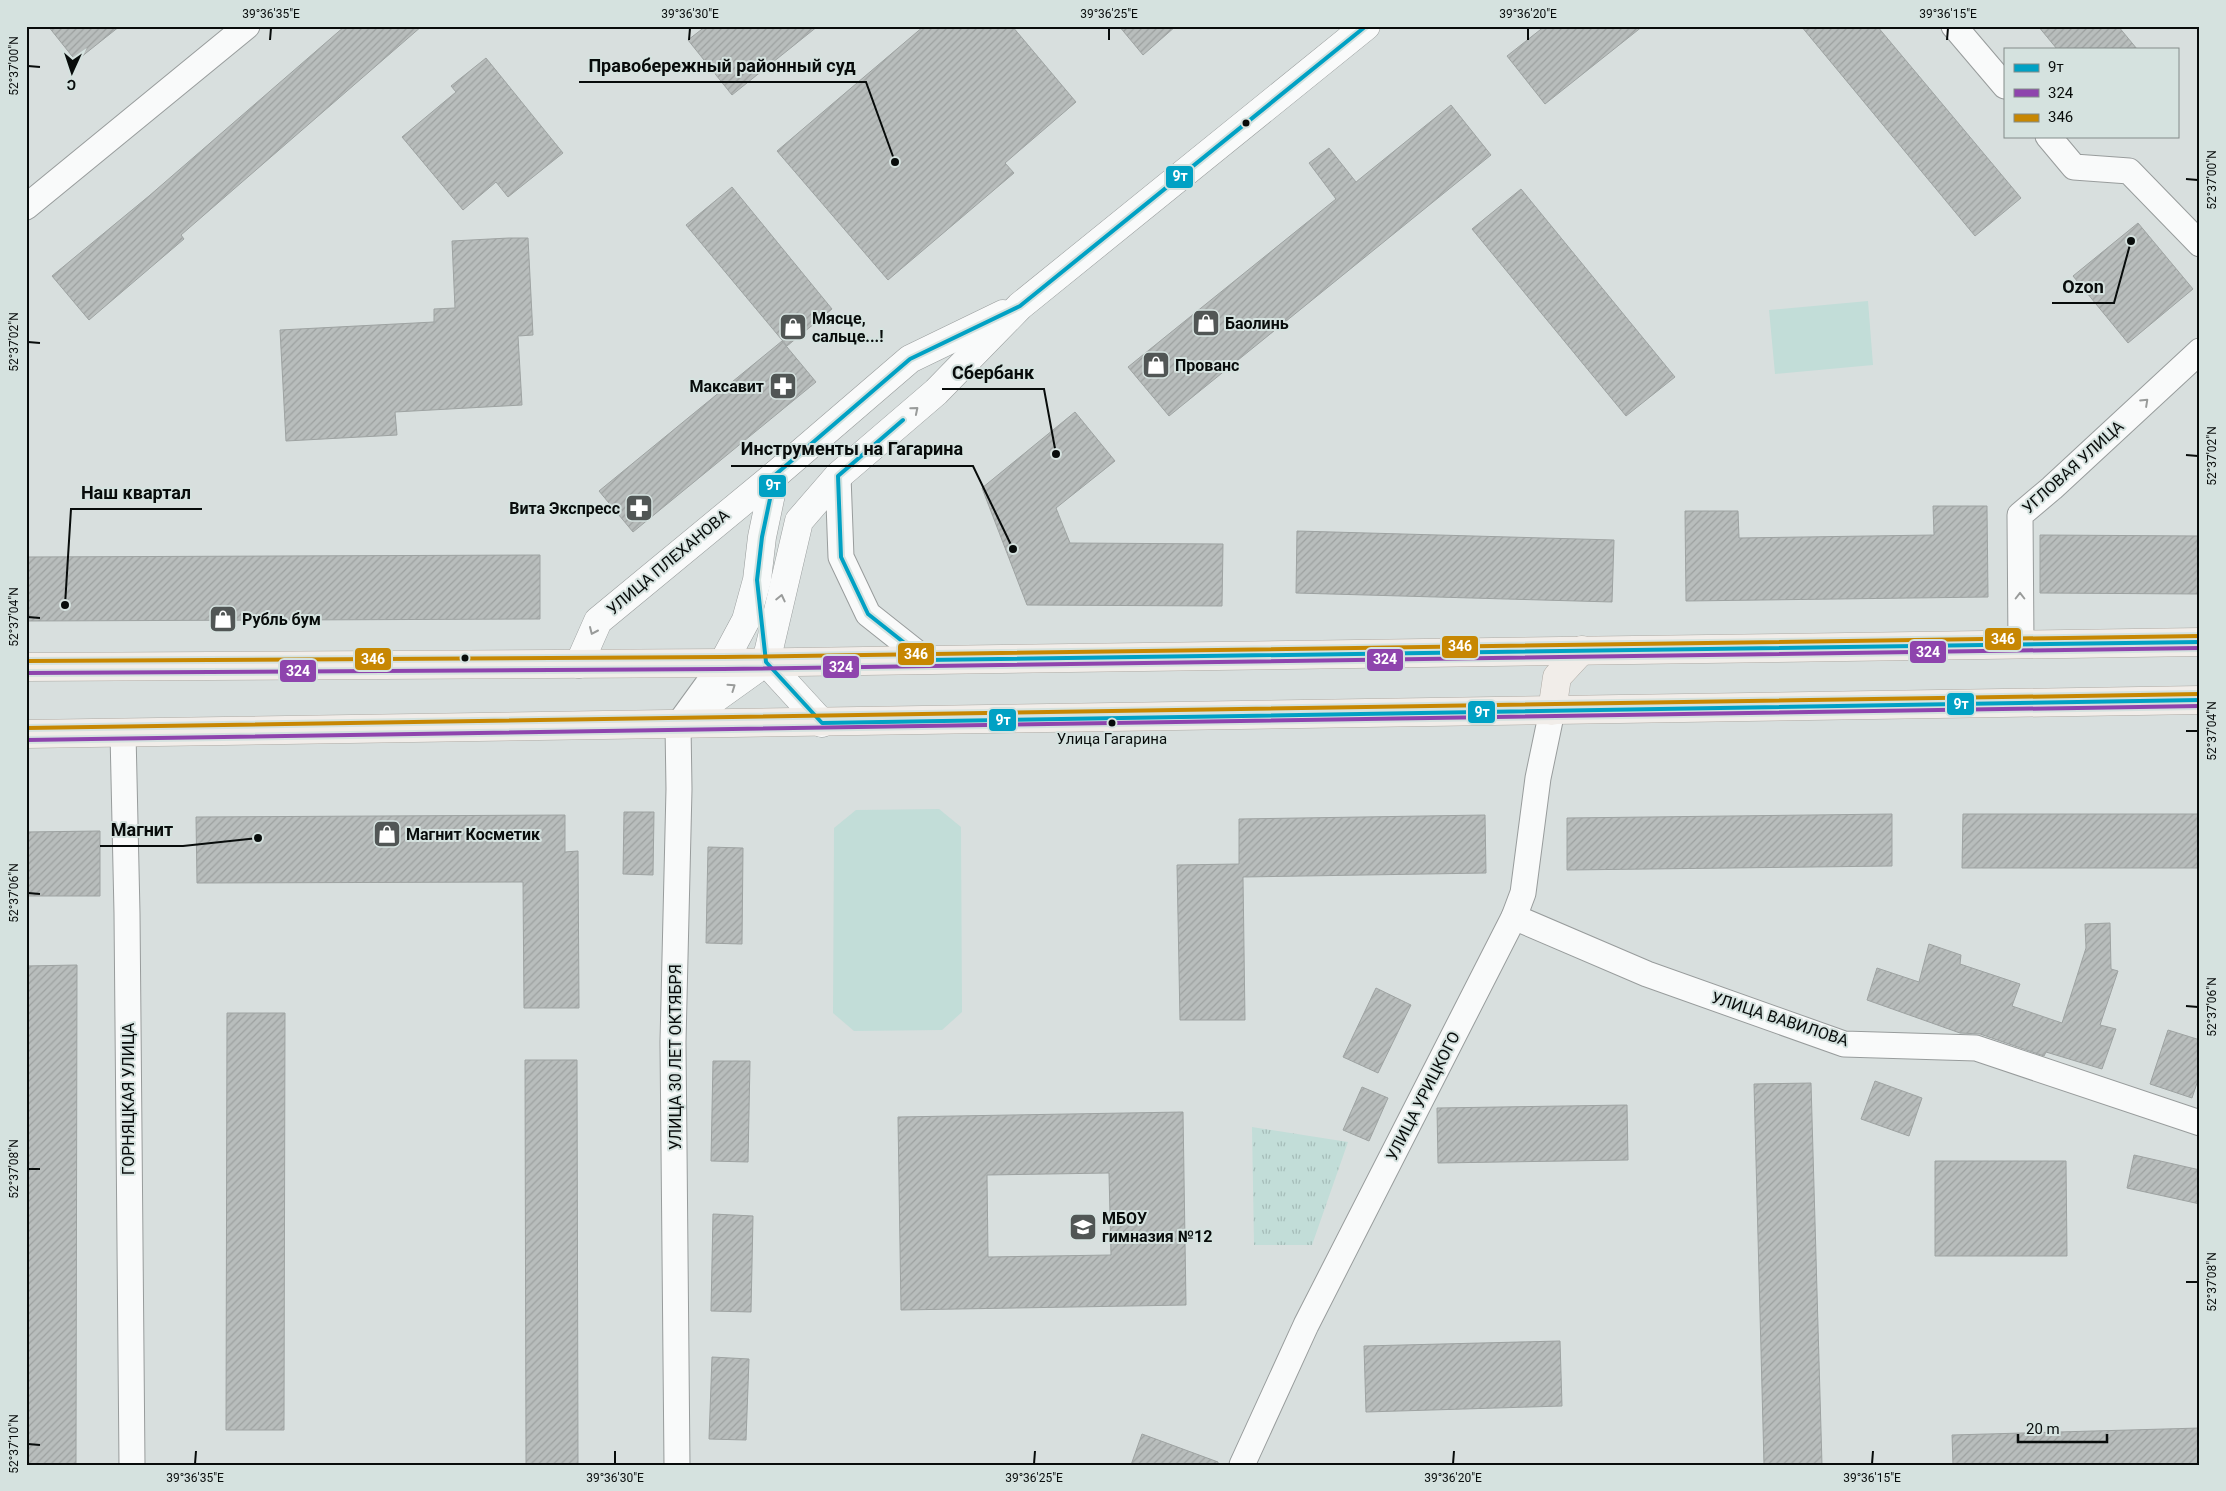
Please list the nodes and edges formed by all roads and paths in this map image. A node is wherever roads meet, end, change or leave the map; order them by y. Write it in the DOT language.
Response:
graph roads {
  1 [pos="247,26"];
  2 [pos="1366,26"];
  3 [pos="1954,26"];
  4 [pos="2004,85"];
  5 [pos="2050,138"];
  6 [pos="26,208"];
  7 [pos="2200,244"];
  8 [pos="1020,306"];
  9 [pos="2200,351"];
  10 [pos="775,475"];
  11 [pos="838,476"];
  12 [pos="757,580"];
  13 [pos="2200,642"];
  14 [pos="2021,645"];
  15 [pos="1582,650"];
  16 [pos="926,660"];
  17 [pos="766,662"];
  18 [pos="723,663"];
  19 [pos="578,664"];
  20 [pos="26,667"];
  21 [pos="2200,700"];
  22 [pos="1552,711"];
  23 [pos="822,723"];
  24 [pos="678,725"];
  25 [pos="123,733"];
  26 [pos="26,734"];
  27 [pos="1514,917"];
  28 [pos="2200,1123"];
  29 [pos="132,1465"];
  30 [pos="677,1465"];
  31 [pos="1242,1465"];
  1 -- 6 [label="street"];
  2 -- 8 [label="main road, УЛИЦА ПЛЕХАНОВА"];
  3 -- 4 [label="street"];
  5 -- 7 [label="street"];
  8 -- 10 [label="main road, УЛИЦА ПЛЕХАНОВА"];
  11 -- 8 [label="main road, УЛИЦА ПЛЕХАНОВА, one-way"];
  14 -- 9 [label="street, УГЛОВАЯ УЛИЦА, one-way"];
  10 -- 12 [label="main road"];
  10 -- 19 [label="main road, УЛИЦА ПЛЕХАНОВА, one-way"];
  11 -- 16 [label="street"];
  17 -- 11 [label="main road, УЛИЦА ПЛЕХАНОВА, one-way"];
  12 -- 17 [label="main road"];
  12 -- 18 [label="main road"];
  13 -- 14 [label="main road"];
  14 -- 15 [label="main road"];
  15 -- 16 [label="main road"];
  15 -- 22 [label="main road"];
  16 -- 17 [label="main road"];
  17 -- 18 [label="main road"];
  17 -- 23 [label="main road"];
  24 -- 17 [label="main road, one-way"];
  18 -- 19 [label="main road"];
  18 -- 24 [label="street"];
  19 -- 20 [label="main road"];
  21 -- 22 [label="main road"];
  22 -- 23 [label="main road"];
  22 -- 27 [label="street, УЛИЦА УРИЦКОГО"];
  23 -- 24 [label="main road"];
  24 -- 25 [label="main road"];
  24 -- 30 [label="street, УЛИЦА 30 ЛЕТ ОКТЯБРЯ"];
  25 -- 26 [label="main road"];
  25 -- 29 [label="street, ГОРНЯЦКАЯ УЛИЦА"];
  27 -- 28 [label="street, УЛИЦА ВАВИЛОВА"];
  27 -- 31 [label="street, УЛИЦА УРИЦКОГО"];
}
